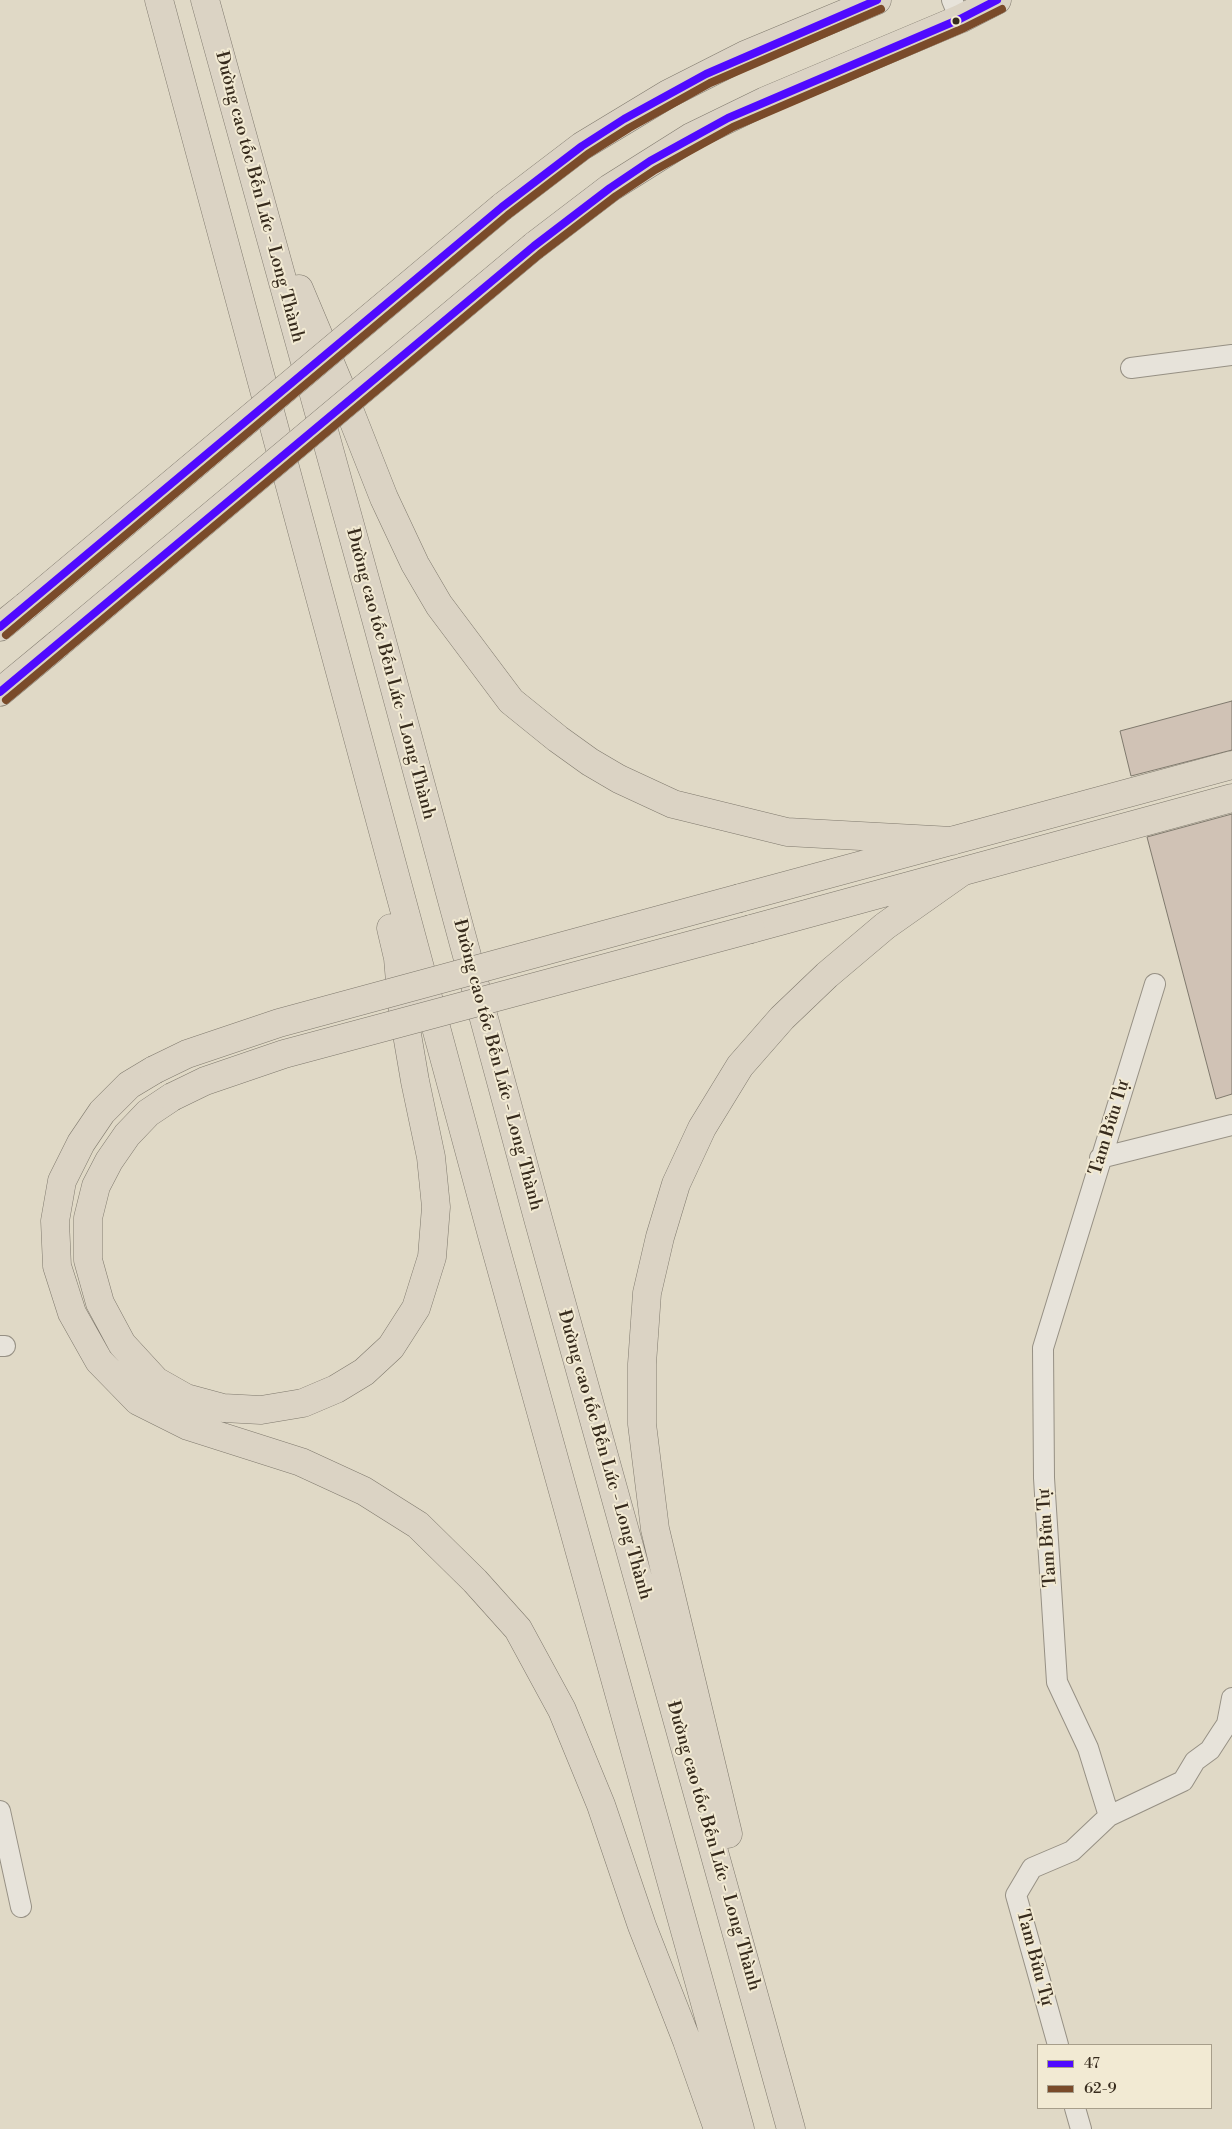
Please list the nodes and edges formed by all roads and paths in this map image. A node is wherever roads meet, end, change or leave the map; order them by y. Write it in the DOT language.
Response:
graph roads {
  1 [pos="159,0"];
  2 [pos="205,0"];
  3 [pos="877,0"];
  4 [pos="997,0"];
  5 [pos="956,10"];
  6 [pos="227,82"];
  7 [pos="1232,355"];
  8 [pos="1131,368"];
  9 [pos="0,627"];
  10 [pos="328,631"];
  11 [pos="0,692"];
  12 [pos="1232,765"];
  13 [pos="1232,798"];
  14 [pos="952,841"];
  15 [pos="963,871"];
  16 [pos="1155,984"];
  17 [pos="1232,1125"];
  18 [pos="1100,1158"];
  19 [pos="1232,1698"];
  20 [pos="1227,1733"];
  21 [pos="0,1811"];
  22 [pos="1109,1816"];
  23 [pos="21,1907"];
  24 [pos="1058,2044"];
  25 [pos="1075,2109"];
  26 [pos="718,2129"];
  27 [pos="740,2129"];
  28 [pos="791,2129"];
  29 [pos="801,2129"];
  30 [pos="1081,2129"];
  1 -- 10 [label="highway"];
  2 -- 6 [label="highway, Đường cao tốc Bến Lức - Long Thành"];
  3 -- 9 [label="highway, bridge"];
  4 -- 5 [label="highway"];
  5 -- 11 [label="highway, bridge"];
  6 -- 14 [label="highway"];
  6 -- 28 [label="highway, Đường cao tốc Bến Lức - Long Thành"];
  7 -- 8 [label="street"];
  10 -- 15 [label="highway, bridge"];
  10 -- 27 [label="highway"];
  12 -- 14 [label="highway"];
  13 -- 15 [label="highway"];
  14 -- 26 [label="highway, bridge"];
  15 -- 29 [label="highway"];
  16 -- 18 [label="street, Tam Bửu Tự"];
  17 -- 18 [label="street"];
  18 -- 22 [label="street, Tam Bửu Tự"];
  19 -- 20 [label="street"];
  20 -- 22 [label="street"];
  21 -- 23 [label="street"];
  22 -- 24 [label="street, Tam Bửu Tự"];
  25 -- 30 [label="street"];
}
